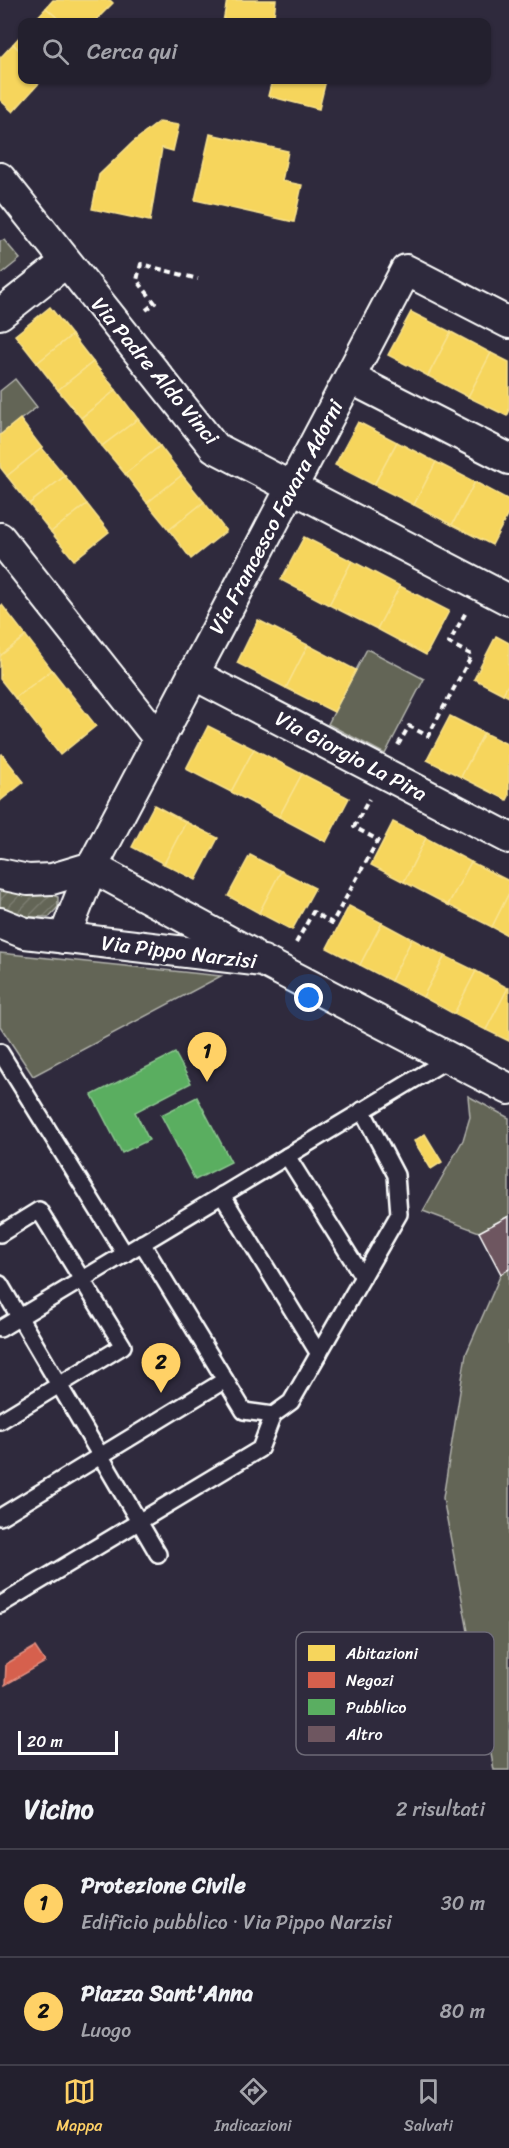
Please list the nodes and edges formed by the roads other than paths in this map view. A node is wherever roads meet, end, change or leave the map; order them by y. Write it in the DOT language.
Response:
graph roads {
  1 [pos="0,178"];
  2 [pos="66,262"];
  3 [pos="0,314"];
  4 [pos="509,323"];
  5 [pos="350,378"];
  6 [pos="509,459"];
  7 [pos="292,487"];
  8 [pos="0,538"];
  9 [pos="509,600"];
  10 [pos="194,674"];
  11 [pos="159,739"];
  12 [pos="509,838"];
  13 [pos="92,867"];
  14 [pos="0,874"];
  15 [pos="0,923"];
  16 [pos="64,938"];
  17 [pos="272,965"];
  18 [pos="0,1052"];
  19 [pos="450,1058"];
  20 [pos="509,1089"];
  21 [pos="362,1110"];
  22 [pos="287,1156"];
  23 [pos="222,1195"];
  24 [pos="0,1234"];
  25 [pos="142,1243"];
  26 [pos="125,1254"];
  27 [pos="363,1277"];
  28 [pos="82,1280"];
  29 [pos="0,1284"];
  30 [pos="20,1317"];
  31 [pos="0,1329"];
  32 [pos="319,1354"];
  33 [pos="225,1380"];
  34 [pos="59,1385"];
  35 [pos="273,1415"];
  36 [pos="0,1421"];
  37 [pos="101,1455"];
  38 [pos="0,1517"];
  39 [pos="140,1522"];
  40 [pos="158,1554"];
  41 [pos="0,1605"];
  1 -- 2 [label="street, Via Padre Aldo Vinci"];
  2 -- 3 [label="street"];
  2 -- 7 [label="street, Via Padre Aldo Vinci"];
  4 -- 5 [label="street, Via Francesco Favara Adorni"];
  5 -- 6 [label="street"];
  5 -- 7 [label="street, Via Francesco Favara Adorni"];
  7 -- 9 [label="street, Via Padre Aldo Vinci"];
  7 -- 10 [label="street, Via Francesco Favara Adorni"];
  8 -- 11 [label="street"];
  10 -- 11 [label="street, Via Francesco Favara Adorni"];
  10 -- 12 [label="street, Via Giorgio La Pira"];
  11 -- 13 [label="street, Via Francesco Favara Adorni"];
  13 -- 14 [label="street"];
  13 -- 16 [label="street, Via Francesco Favara Adorni"];
  13 -- 17 [label="street"];
  15 -- 16 [label="street, Via Pippo Narzisi"];
  16 -- 17 [label="street, Via Pippo Narzisi"];
  17 -- 19 [label="street, Via Pippo Narzisi"];
  18 -- 26 [label="lane"];
  19 -- 20 [label="street, Via Pippo Narzisi"];
  19 -- 21 [label="lane"];
  21 -- 22 [label="lane"];
  21 -- 27 [label="lane"];
  22 -- 23 [label="lane"];
  22 -- 27 [label="lane"];
  23 -- 25 [label="lane"];
  23 -- 32 [label="lane"];
  24 -- 28 [label="lane"];
  25 -- 26 [label="lane"];
  25 -- 33 [label="lane"];
  26 -- 28 [label="lane"];
  27 -- 32 [label="lane"];
  28 -- 30 [label="lane"];
  28 -- 34 [label="lane"];
  29 -- 30 [label="lane"];
  30 -- 31 [label="lane"];
  30 -- 34 [label="lane"];
  32 -- 35 [label="lane"];
  33 -- 35 [label="lane"];
  33 -- 37 [label="lane"];
  34 -- 36 [label="lane"];
  34 -- 37 [label="lane"];
  35 -- 39 [label="lane"];
  37 -- 38 [label="lane"];
  37 -- 39 [label="lane"];
  39 -- 40 [label="lane"];
  39 -- 41 [label="lane"];
}
